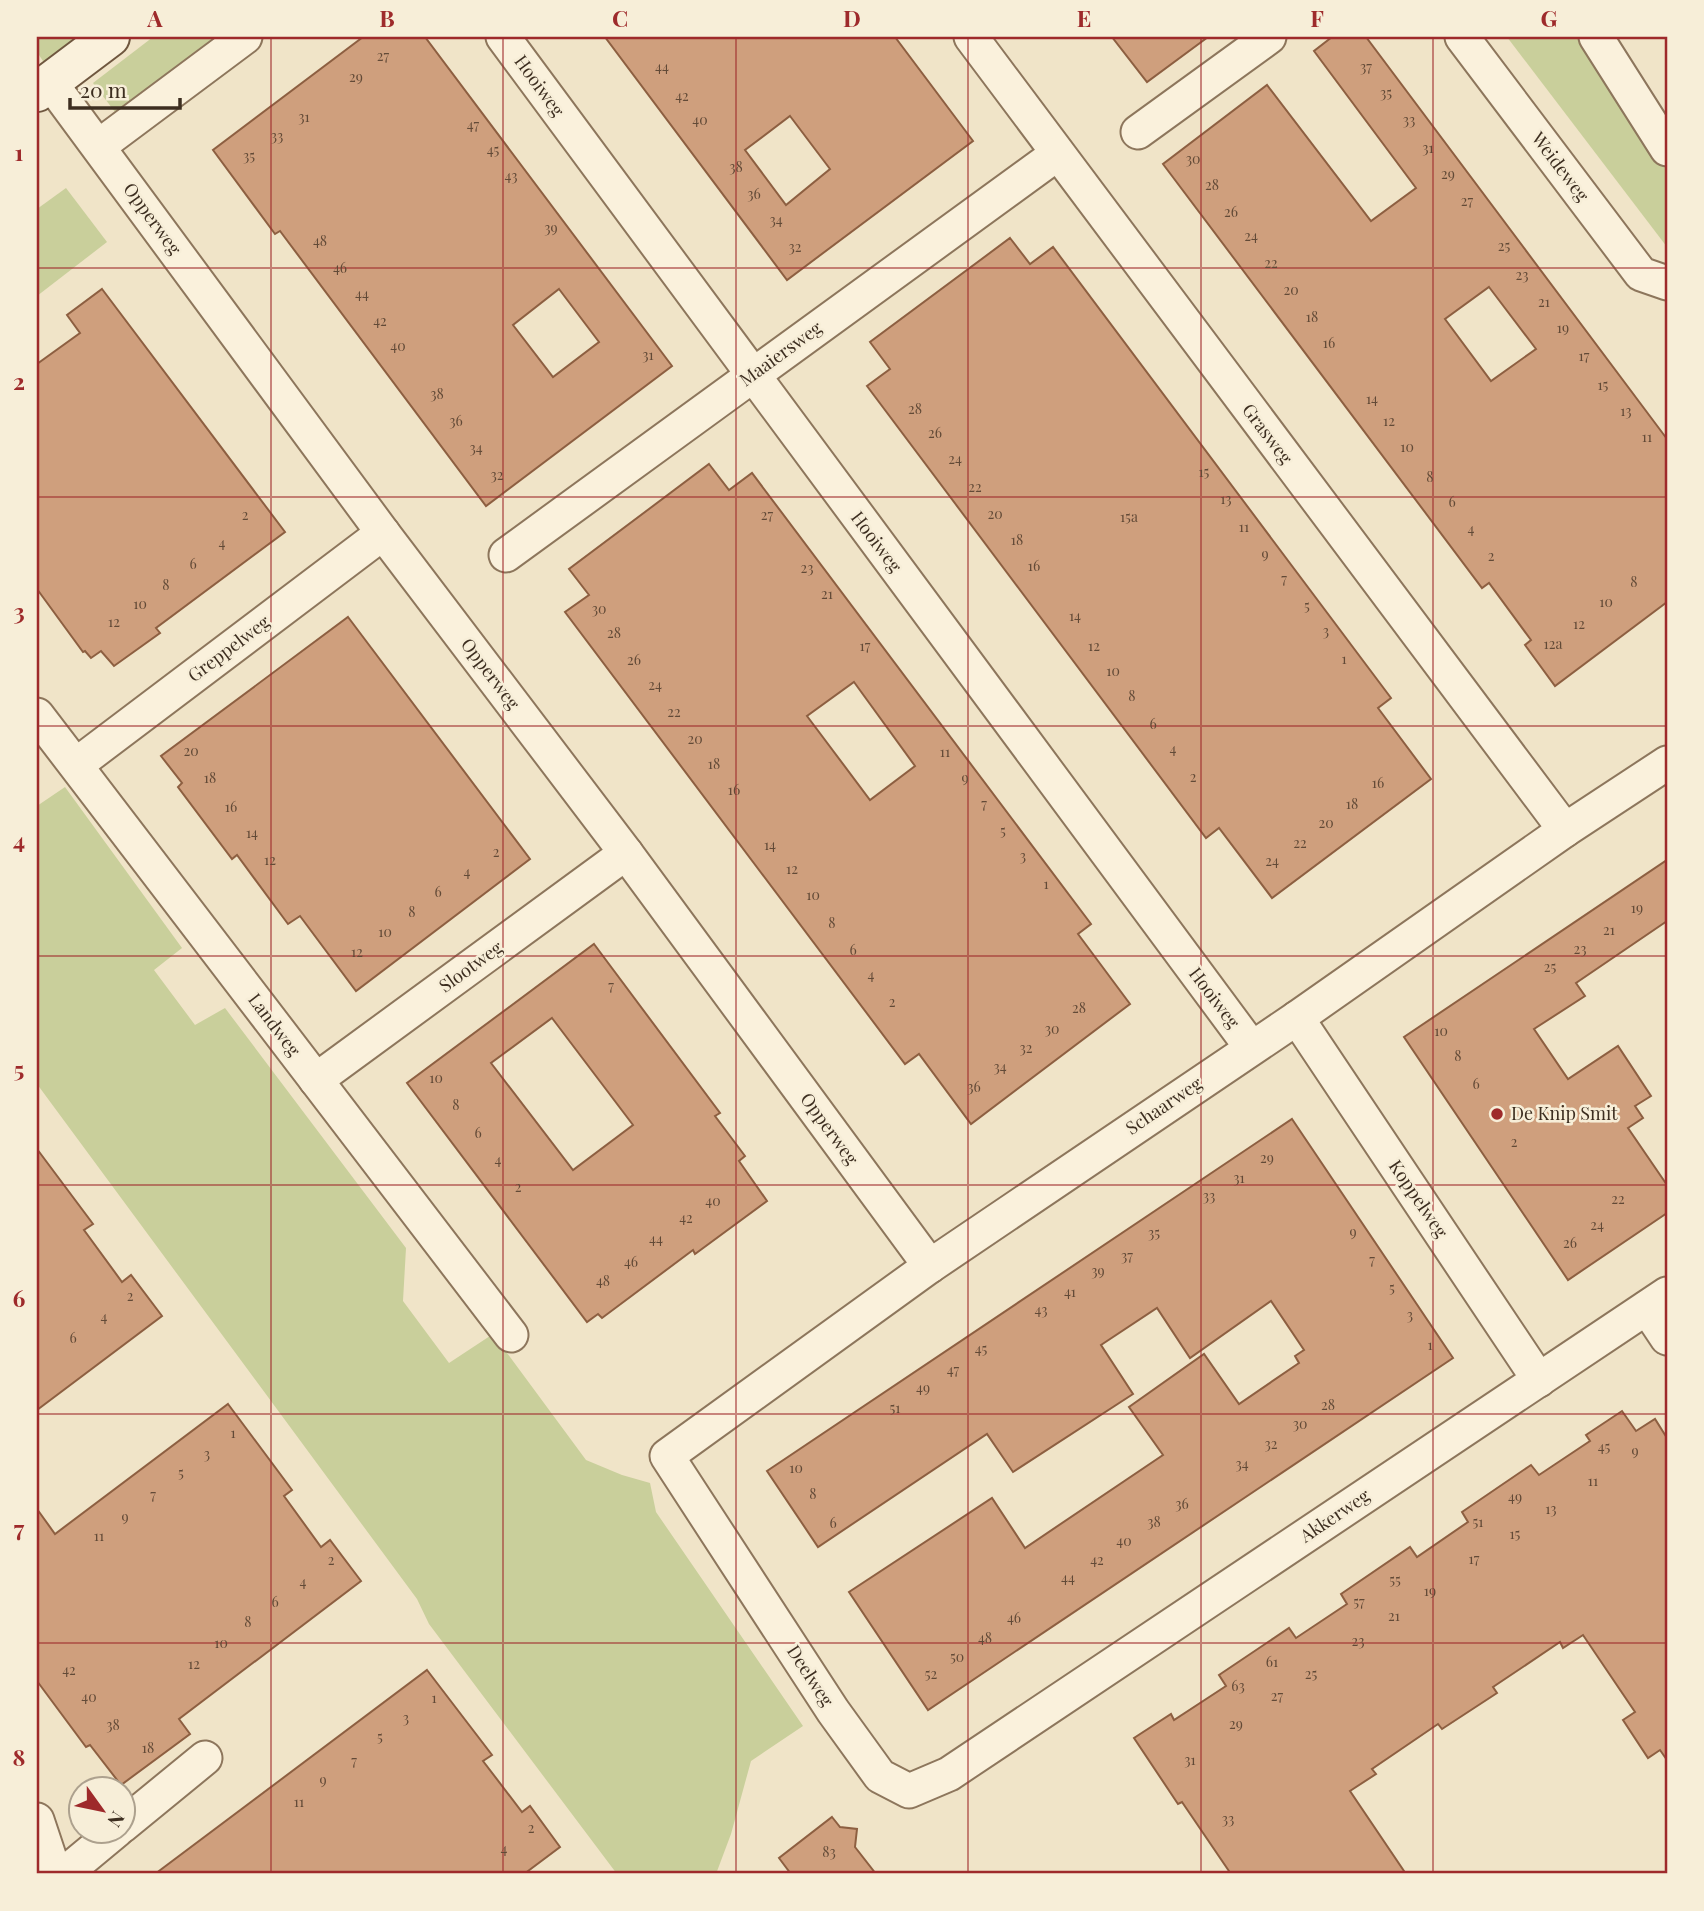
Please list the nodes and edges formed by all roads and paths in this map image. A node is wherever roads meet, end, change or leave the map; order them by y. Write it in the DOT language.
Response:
graph roads {
  1 [pos="110,37"];
  2 [pos="245,37"];
  3 [pos="503,37"];
  4 [pos="971,37"];
  5 [pos="1269,37"];
  6 [pos="1462,37"];
  7 [pos="1596,37"];
  8 [pos="43,87"];
  9 [pos="1138,132"];
  10 [pos="99,146"];
  11 [pos="1667,149"];
  12 [pos="1057,154"];
  13 [pos="1667,284"];
  14 [pos="752,374"];
  15 [pos="383,533"];
  16 [pos="506,555"];
  17 [pos="37,715"];
  18 [pos="1667,764"];
  19 [pos="76,765"];
  20 [pos="1565,830"];
  21 [pos="626,853"];
  22 [pos="1297,1018"];
  23 [pos="1251,1047"];
  24 [pos="316,1080"];
  25 [pos="930,1266"];
  26 [pos="1657,1301"];
  27 [pos="511,1335"];
  28 [pos="1667,1338"];
  29 [pos="1539,1380"];
  30 [pos="667,1456"];
  31 [pos="1002,1737"];
  32 [pos="205,1758"];
  33 [pos="136,1815"];
  34 [pos="37,1820"];
  35 [pos="100,1844"];
  36 [pos="55,1874"];
  37 [pos="64,1874"];
  1 -- 8 [label="street"];
  2 -- 10 [label="street"];
  3 -- 14 [label="street, Hooiweg"];
  4 -- 12 [label="street, Grasweg"];
  5 -- 9 [label="street"];
  6 -- 13 [label="street, Weideweg"];
  7 -- 11 [label="street"];
  8 -- 10 [label="street, Opperweg"];
  10 -- 15 [label="street, Opperweg"];
  12 -- 14 [label="street, Maaiersweg"];
  12 -- 20 [label="street, Grasweg"];
  14 -- 16 [label="street, Maaiersweg"];
  14 -- 23 [label="street, Hooiweg"];
  15 -- 19 [label="street, Greppelweg"];
  15 -- 21 [label="street, Opperweg"];
  17 -- 19 [label="street, Landweg"];
  18 -- 20 [label="street, Schaarweg"];
  19 -- 24 [label="street, Landweg"];
  20 -- 22 [label="street, Schaarweg"];
  21 -- 24 [label="street, Slootweg"];
  21 -- 25 [label="street, Opperweg"];
  22 -- 23 [label="street, Schaarweg"];
  22 -- 29 [label="street, Koppelweg"];
  23 -- 25 [label="street, Schaarweg"];
  24 -- 27 [label="street, Landweg"];
  25 -- 30 [label="street, Schaarweg"];
  26 -- 28 [label="street"];
  26 -- 29 [label="street, Akkerweg"];
  29 -- 31 [label="street, Akkerweg"];
  30 -- 31 [label="street, Deelweg"];
  32 -- 33 [label="street"];
  34 -- 36 [label="street"];
  35 -- 37 [label="street"];
}
